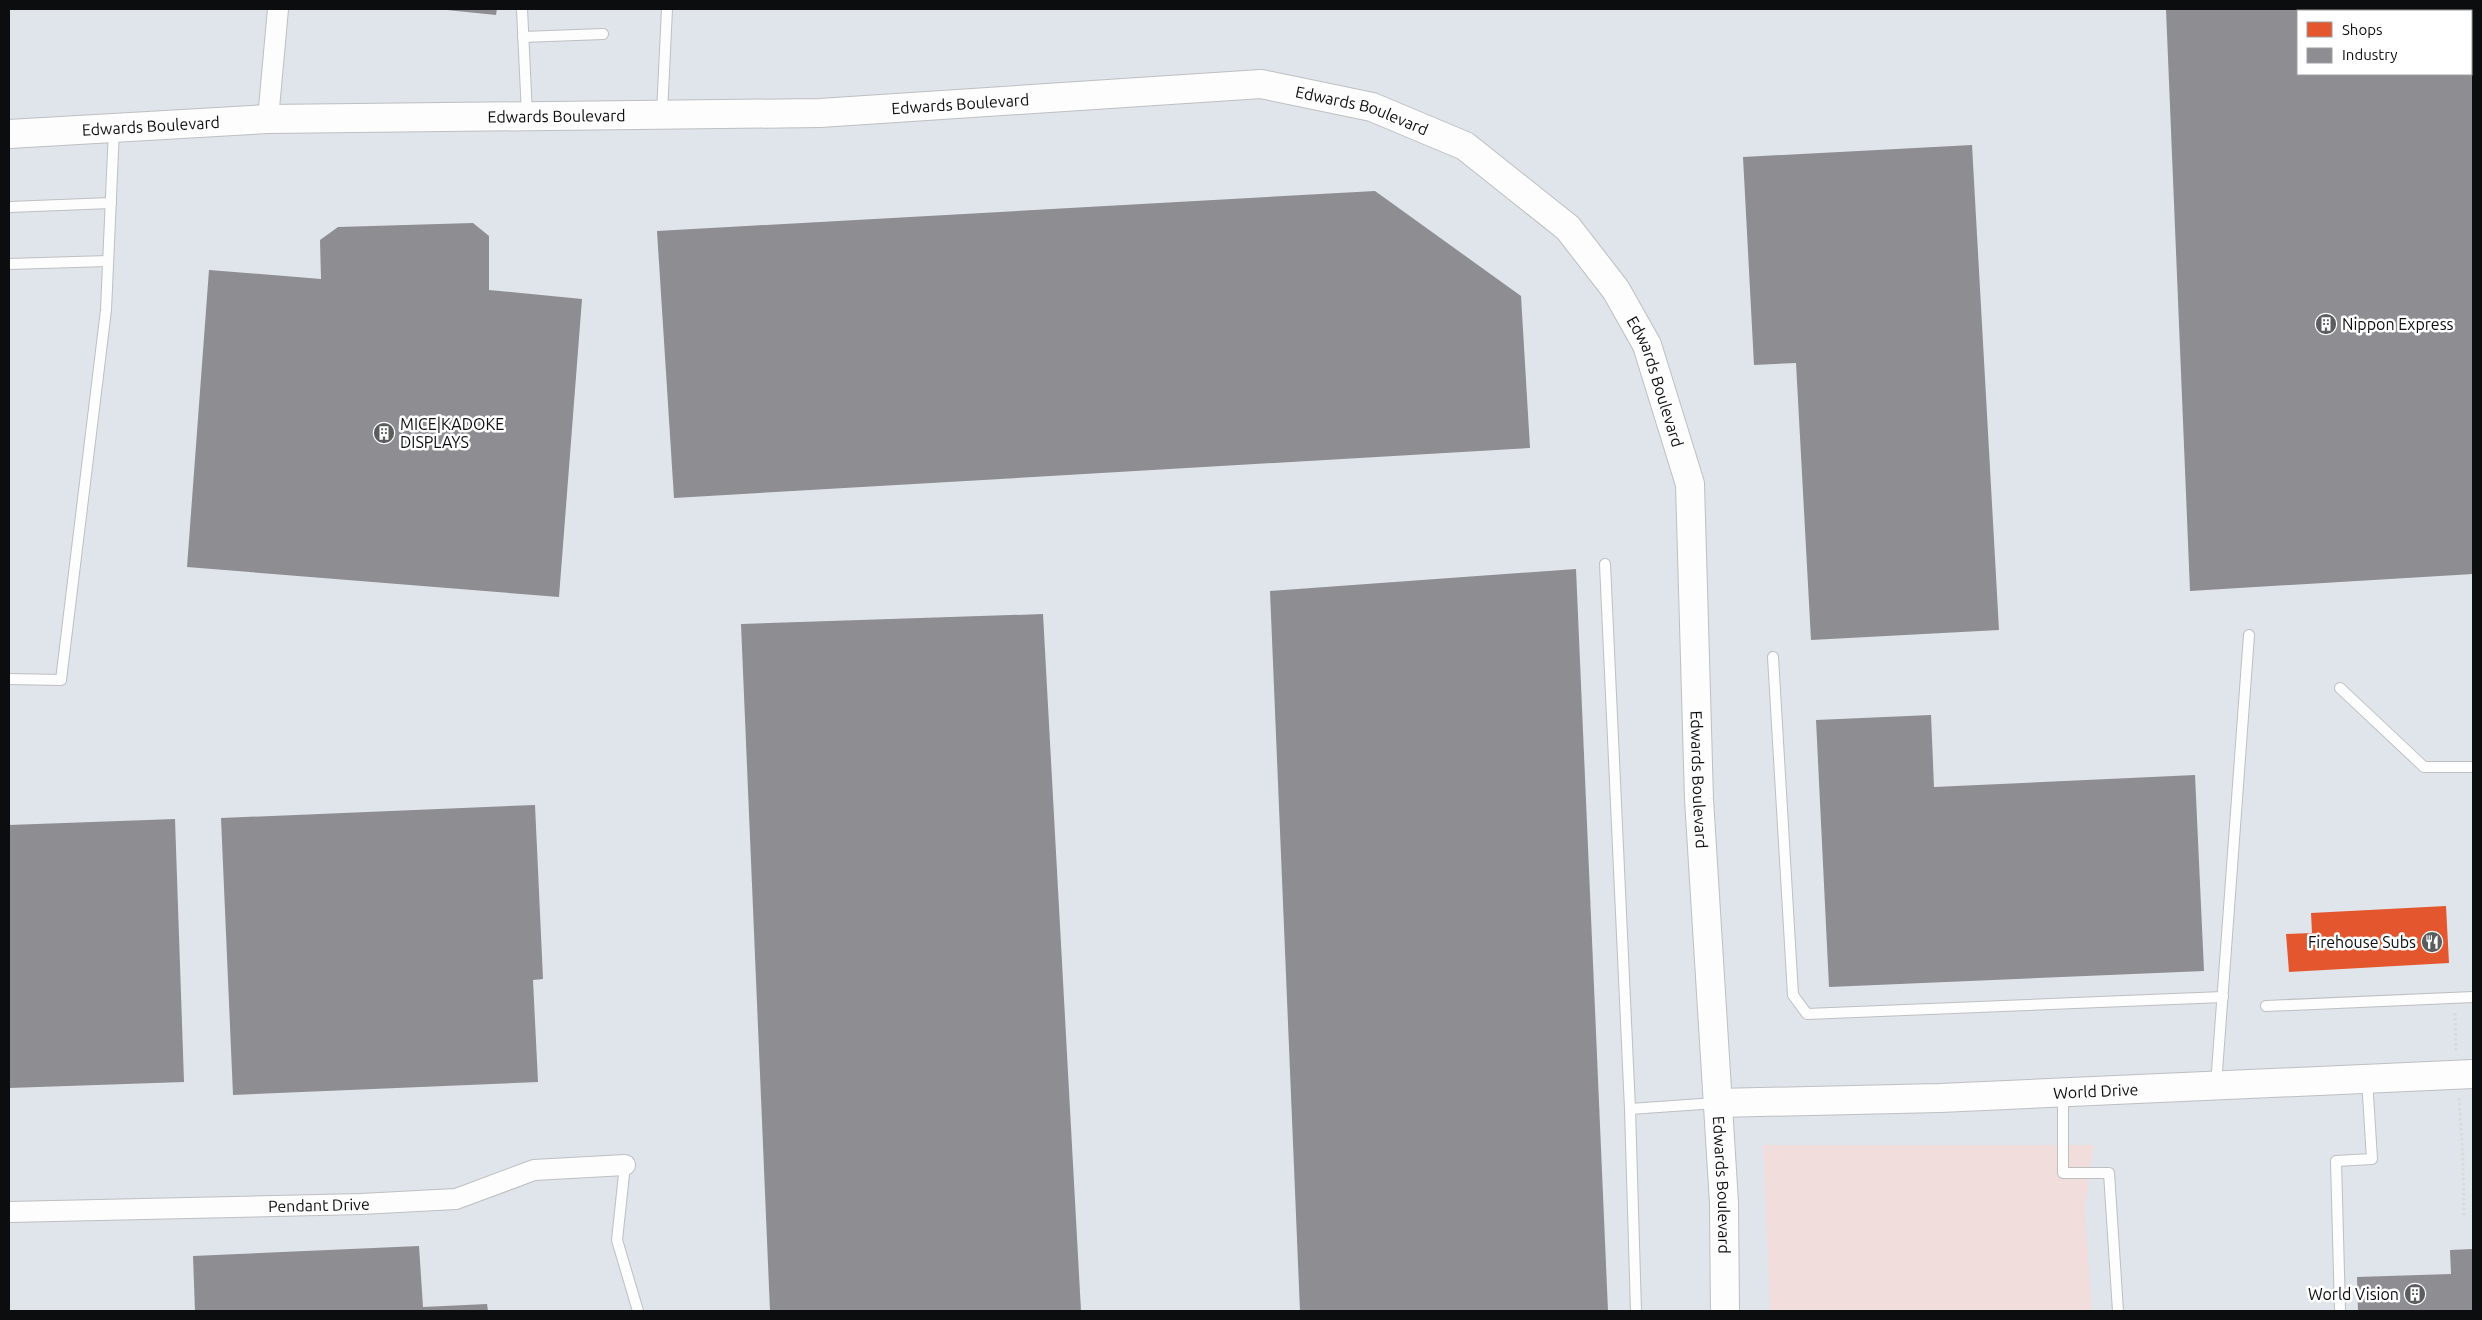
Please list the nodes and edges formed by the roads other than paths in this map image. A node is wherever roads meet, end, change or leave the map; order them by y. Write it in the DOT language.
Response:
graph roads {
  1 [pos="278,9"];
  2 [pos="522,9"];
  3 [pos="667,9"];
  4 [pos="603,34"];
  5 [pos="523,37"];
  6 [pos="662,115"];
  7 [pos="527,116"];
  8 [pos="268,119"];
  9 [pos="114,128"];
  10 [pos="9,134"];
  11 [pos="111,203"];
  12 [pos="9,207"];
  13 [pos="108,262"];
  14 [pos="9,264"];
  15 [pos="1606,564"];
  16 [pos="2249,635"];
  17 [pos="1774,657"];
  18 [pos="9,679"];
  19 [pos="2340,688"];
  20 [pos="2473,767"];
  21 [pos="2223,997"];
  22 [pos="2473,997"];
  23 [pos="2266,1006"];
  24 [pos="2465,1074"];
  25 [pos="2367,1078"];
  26 [pos="2216,1085"];
  27 [pos="2063,1092"];
  28 [pos="1718,1103"];
  29 [pos="1630,1109"];
  30 [pos="625,1165"];
  31 [pos="9,1212"];
  32 [pos="638,1311"];
  33 [pos="1636,1311"];
  34 [pos="1725,1311"];
  35 [pos="2118,1311"];
  36 [pos="2340,1311"];
  1 -- 8 [label="street"];
  2 -- 5 [label="lane"];
  3 -- 6 [label="lane"];
  4 -- 5 [label="lane"];
  5 -- 7 [label="lane"];
  6 -- 7 [label="street, Edwards Boulevard"];
  6 -- 28 [label="street, Edwards Boulevard"];
  7 -- 8 [label="street, Edwards Boulevard"];
  8 -- 9 [label="street, Edwards Boulevard"];
  9 -- 10 [label="street, Edwards Boulevard"];
  9 -- 11 [label="lane"];
  11 -- 12 [label="lane"];
  11 -- 13 [label="lane"];
  13 -- 14 [label="lane"];
  13 -- 18 [label="lane"];
  15 -- 29 [label="lane"];
  16 -- 21 [label="lane"];
  17 -- 21 [label="lane"];
  19 -- 20 [label="lane"];
  21 -- 26 [label="lane"];
  22 -- 23 [label="lane"];
  24 -- 25 [label="street, World Drive"];
  25 -- 26 [label="street, World Drive"];
  25 -- 36 [label="lane"];
  26 -- 27 [label="street, World Drive"];
  27 -- 28 [label="street, World Drive"];
  27 -- 35 [label="lane"];
  28 -- 29 [label="lane"];
  28 -- 34 [label="street, Edwards Boulevard"];
  29 -- 33 [label="lane"];
  30 -- 31 [label="street, Pendant Drive"];
  30 -- 32 [label="lane"];
}
